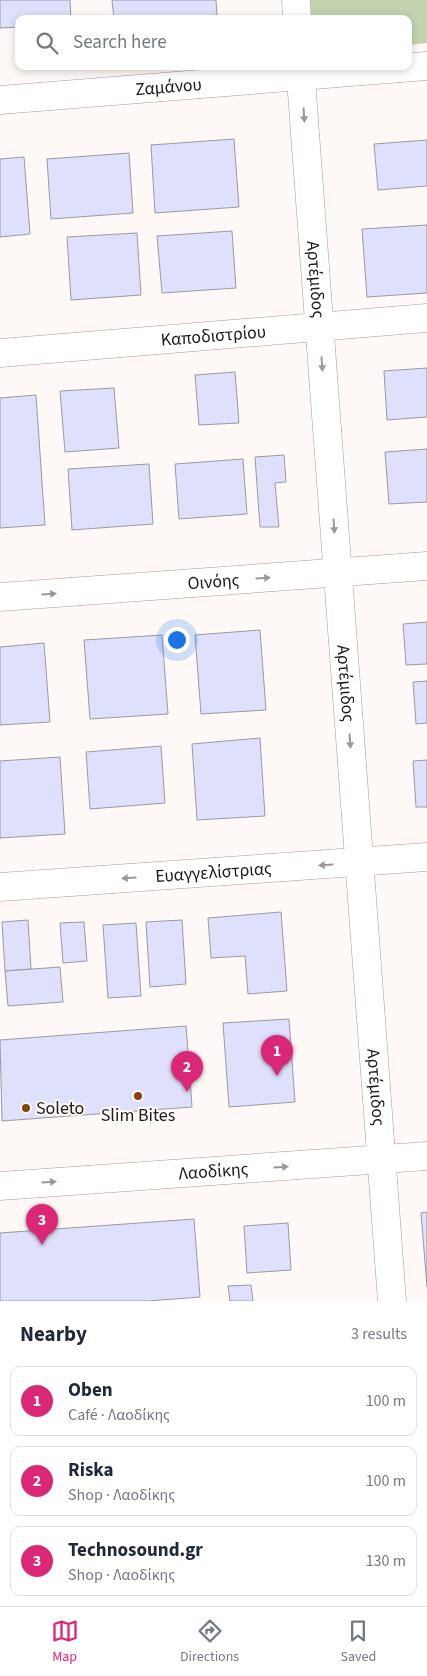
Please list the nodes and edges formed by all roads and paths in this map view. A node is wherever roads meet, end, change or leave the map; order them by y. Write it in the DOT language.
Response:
graph roads {
  1 [pos="296,0"];
  2 [pos="297,15"];
  3 [pos="427,66"];
  4 [pos="412,67"];
  5 [pos="326,70"];
  6 [pos="301,71"];
  7 [pos="0,100"];
  8 [pos="427,318"];
  9 [pos="319,326"];
  10 [pos="0,353"];
  11 [pos="427,566"];
  12 [pos="338,573"];
  13 [pos="0,597"];
  14 [pos="427,857"];
  15 [pos="359,862"];
  16 [pos="0,887"];
  17 [pos="427,1156"];
  18 [pos="381,1160"];
  19 [pos="0,1186"];
  20 [pos="392,1301"];
  1 -- 2 [label="street"];
  3 -- 4 [label="street, Ζαμάνου"];
  5 -- 6 [label="street, Ζαμάνου"];
  6 -- 7 [label="street, Ζαμάνου"];
  6 -- 9 [label="street, Αρτέμιδος, one-way"];
  8 -- 9 [label="street, Καποδιστρίου"];
  9 -- 10 [label="street, Καποδιστρίου"];
  9 -- 12 [label="street, Αρτέμιδος, one-way"];
  11 -- 12 [label="street, Οινόης"];
  13 -- 12 [label="street, Οινόης, one-way"];
  12 -- 15 [label="street, Αρτέμιδος, one-way"];
  14 -- 15 [label="street, Ευαγγελίστριας"];
  15 -- 16 [label="street, Ευαγγελίστριας, one-way"];
  15 -- 18 [label="street, Αρτέμιδος"];
  17 -- 18 [label="street, Λαοδίκης"];
  19 -- 18 [label="street, Λαοδίκης, one-way"];
  18 -- 20 [label="street, Αρτέμιδος"];
}
